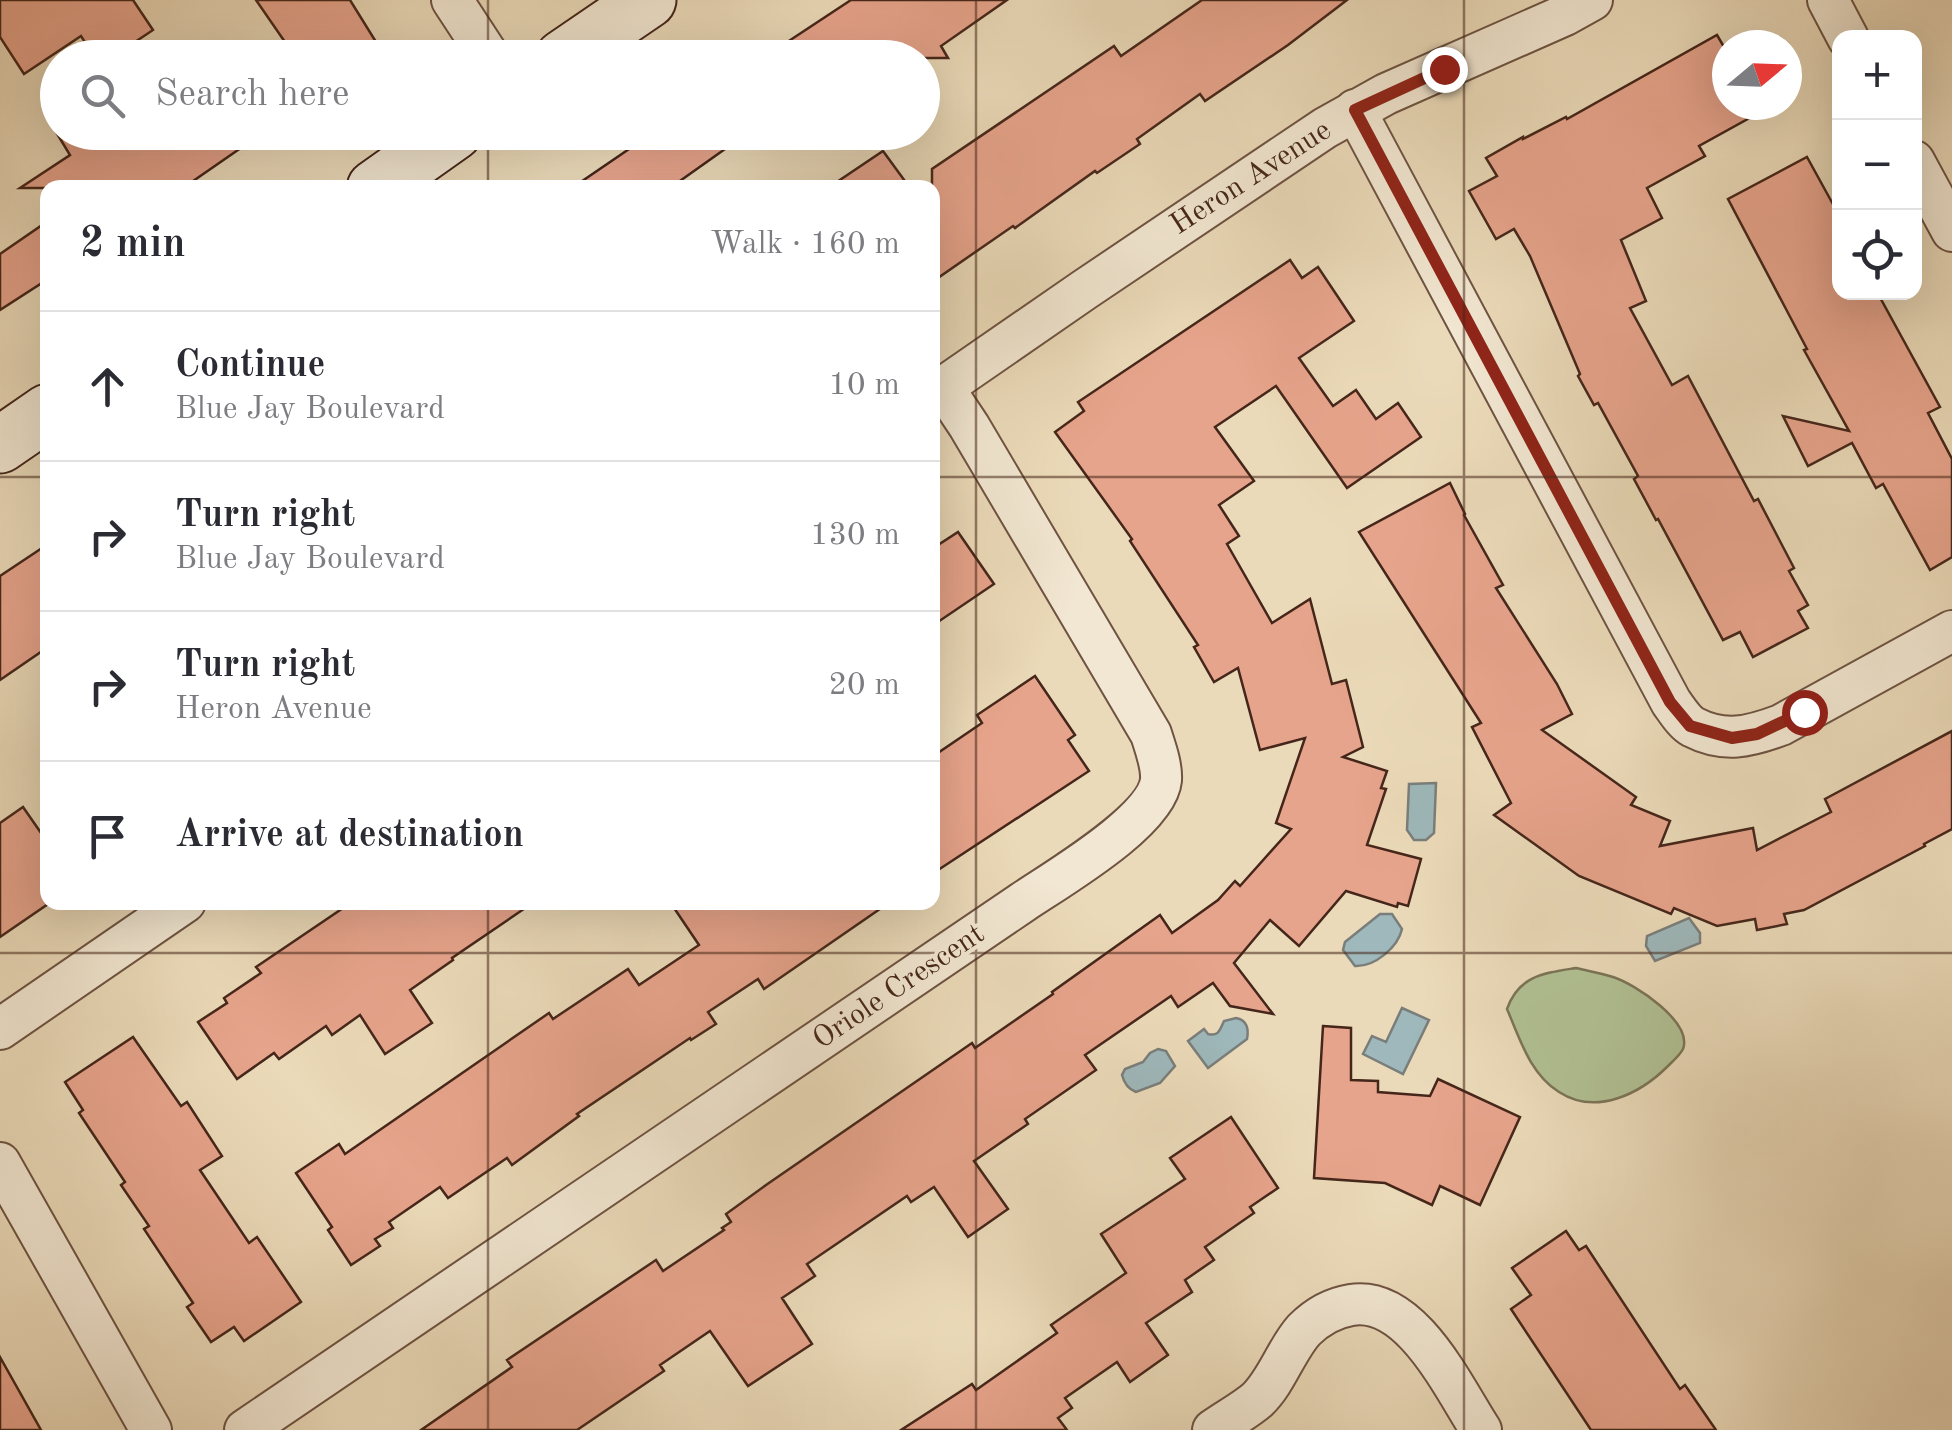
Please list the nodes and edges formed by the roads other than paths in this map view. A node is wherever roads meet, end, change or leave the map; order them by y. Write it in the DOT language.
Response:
graph roads {
  1 [pos="452,0"];
  2 [pos="648,0"];
  3 [pos="1592,0"];
  4 [pos="1828,0"];
  5 [pos="1844,30"];
  6 [pos="478,40"];
  7 [pos="589,40"];
  8 [pos="1355,110"];
  9 [pos="429,150"];
  10 [pos="1922,176"];
  11 [pos="386,180"];
  12 [pos="1952,231"];
  13 [pos="940,390"];
  14 [pos="940,393"];
  15 [pos="40,417"];
  16 [pos="0,444"];
  17 [pos="1952,632"];
  18 [pos="173,910"];
  19 [pos="0,1029"];
  20 [pos="0,1163"];
  21 [pos="151,1430"];
  22 [pos="245,1430"];
  23 [pos="1212,1430"];
  24 [pos="1481,1430"];
  1 -- 6 [label="street"];
  2 -- 7 [label="main road"];
  3 -- 8 [label="street, Heron Avenue"];
  4 -- 5 [label="street"];
  8 -- 13 [label="street, Heron Avenue"];
  8 -- 17 [label="street"];
  9 -- 11 [label="main road"];
  10 -- 12 [label="street"];
  14 -- 22 [label="street, Oriole Crescent"];
  15 -- 16 [label="main road"];
  18 -- 19 [label="street"];
  20 -- 21 [label="street"];
  23 -- 24 [label="street"];
}
